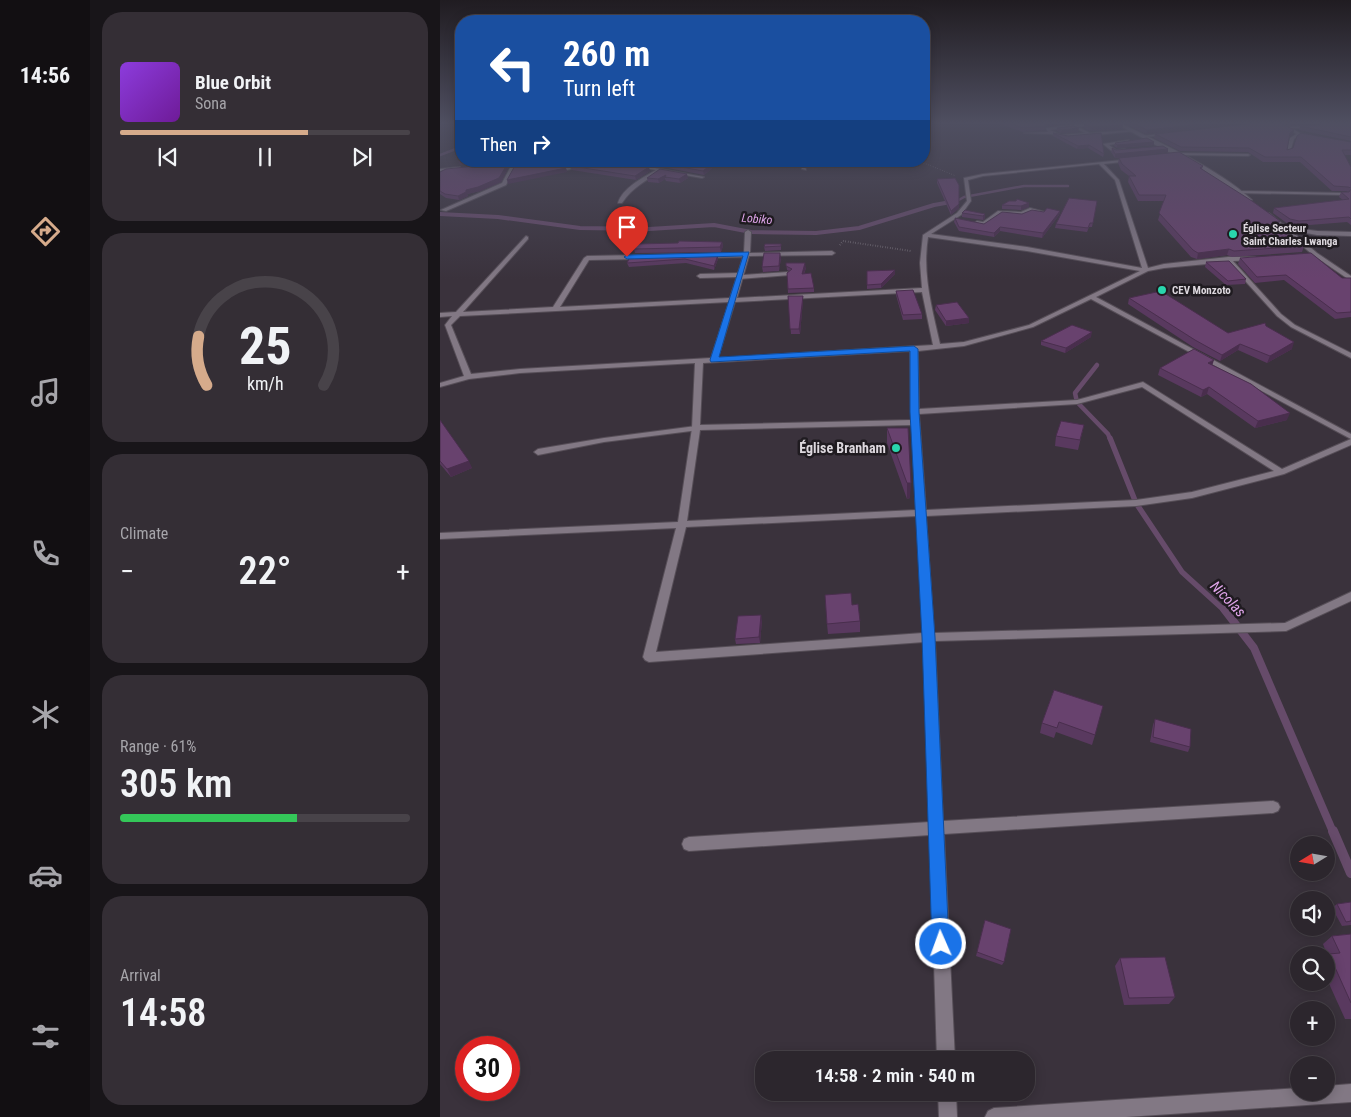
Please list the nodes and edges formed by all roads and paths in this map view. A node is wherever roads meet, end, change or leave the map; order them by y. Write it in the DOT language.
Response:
graph roads {
  1 [pos="509,175"];
  2 [pos="650,175"];
  3 [pos="691,175"];
  4 [pos="956,175"];
  5 [pos="982,175"];
  6 [pos="1112,175"];
  7 [pos="1212,175"];
  8 [pos="702,177"];
  9 [pos="966,179"];
  10 [pos="1239,192"];
  11 [pos="1346,194"];
  12 [pos="620,202"];
  13 [pos="1255,204"];
  14 [pos="444,210"];
  15 [pos="1263,210"];
  16 [pos="1042,212"];
  17 [pos="951,219"];
  18 [pos="960,220"];
  19 [pos="968,221"];
  20 [pos="1286,228"];
  21 [pos="748,232"];
  22 [pos="1351,234"];
  23 [pos="926,235"];
  24 [pos="526,238"];
  25 [pos="832,253"];
  26 [pos="922,253"];
  27 [pos="747,254"];
  28 [pos="1305,254"];
  29 [pos="1315,254"];
  30 [pos="1257,258"];
  31 [pos="1228,260"];
  32 [pos="1146,270"];
  33 [pos="788,274"];
  34 [pos="700,276"];
  35 [pos="740,276"];
  36 [pos="1351,279"];
  37 [pos="924,290"];
  38 [pos="1092,297"];
  39 [pos="731,300"];
  40 [pos="555,310"];
  41 [pos="458,315"];
  42 [pos="440,316"];
  43 [pos="937,347"];
  44 [pos="914,349"];
  45 [pos="1351,356"];
  46 [pos="714,360"];
  47 [pos="699,361"];
  48 [pos="468,377"];
  49 [pos="440,385"];
  50 [pos="915,417"];
  51 [pos="696,428"];
  52 [pos="1350,437"];
  53 [pos="538,452"];
  54 [pos="1281,472"];
  55 [pos="921,513"];
  56 [pos="682,524"];
  57 [pos="440,536"];
  58 [pos="1351,596"];
  59 [pos="929,637"];
  60 [pos="1272,807"];
  61 [pos="936,827"];
  62 [pos="689,844"];
  63 [pos="946,1051"];
  64 [pos="1351,1093"];
  65 [pos="947,1101"];
  66 [pos="948,1117"];
  67 [pos="994,1117"];
  1 -- 14 [label="street"];
  2 -- 12 [label="street"];
  3 -- 8 [label="street"];
  4 -- 9 [label="path"];
  5 -- 9 [label="street"];
  6 -- 32 [label="street"];
  7 -- 10 [label="street"];
  9 -- 17 [label="street"];
  10 -- 11 [label="street"];
  10 -- 13 [label="street"];
  15 -- 20 [label="street"];
  16 -- 19 [label="street"];
  17 -- 18 [label="street"];
  17 -- 23 [label="street"];
  20 -- 22 [label="street"];
  20 -- 29 [label="street"];
  21 -- 27 [label="street"];
  23 -- 26 [label="street"];
  23 -- 32 [label="street"];
  24 -- 41 [label="street"];
  25 -- 26 [label="path"];
  25 -- 27 [label="street"];
  26 -- 37 [label="street"];
  27 -- 35 [label="street"];
  27 -- 40 [label="street"];
  28 -- 29 [label="street"];
  29 -- 36 [label="street"];
  30 -- 31 [label="street"];
  31 -- 32 [label="street"];
  31 -- 45 [label="street"];
  32 -- 38 [label="street"];
  33 -- 35 [label="street"];
  34 -- 35 [label="street"];
  35 -- 39 [label="street"];
  37 -- 39 [label="street"];
  37 -- 43 [label="street"];
  38 -- 43 [label="street"];
  38 -- 52 [label="street"];
  39 -- 40 [label="street"];
  39 -- 46 [label="street"];
  40 -- 41 [label="street"];
  41 -- 42 [label="street"];
  41 -- 48 [label="street"];
  43 -- 44 [label="street"];
  44 -- 46 [label="street"];
  44 -- 50 [label="street"];
  46 -- 47 [label="street"];
  47 -- 48 [label="street"];
  47 -- 51 [label="street"];
  48 -- 49 [label="street"];
  50 -- 51 [label="street"];
  50 -- 54 [label="street"];
  50 -- 55 [label="street"];
  51 -- 53 [label="street"];
  51 -- 56 [label="street"];
  52 -- 54 [label="street"];
  54 -- 55 [label="street"];
  55 -- 56 [label="street"];
  55 -- 59 [label="street"];
  56 -- 57 [label="street"];
  56 -- 59 [label="street"];
  58 -- 59 [label="street"];
  59 -- 61 [label="street"];
  60 -- 61 [label="street"];
  61 -- 62 [label="street"];
  61 -- 63 [label="street"];
  64 -- 67 [label="street"];
  65 -- 66 [label="street"];
}
